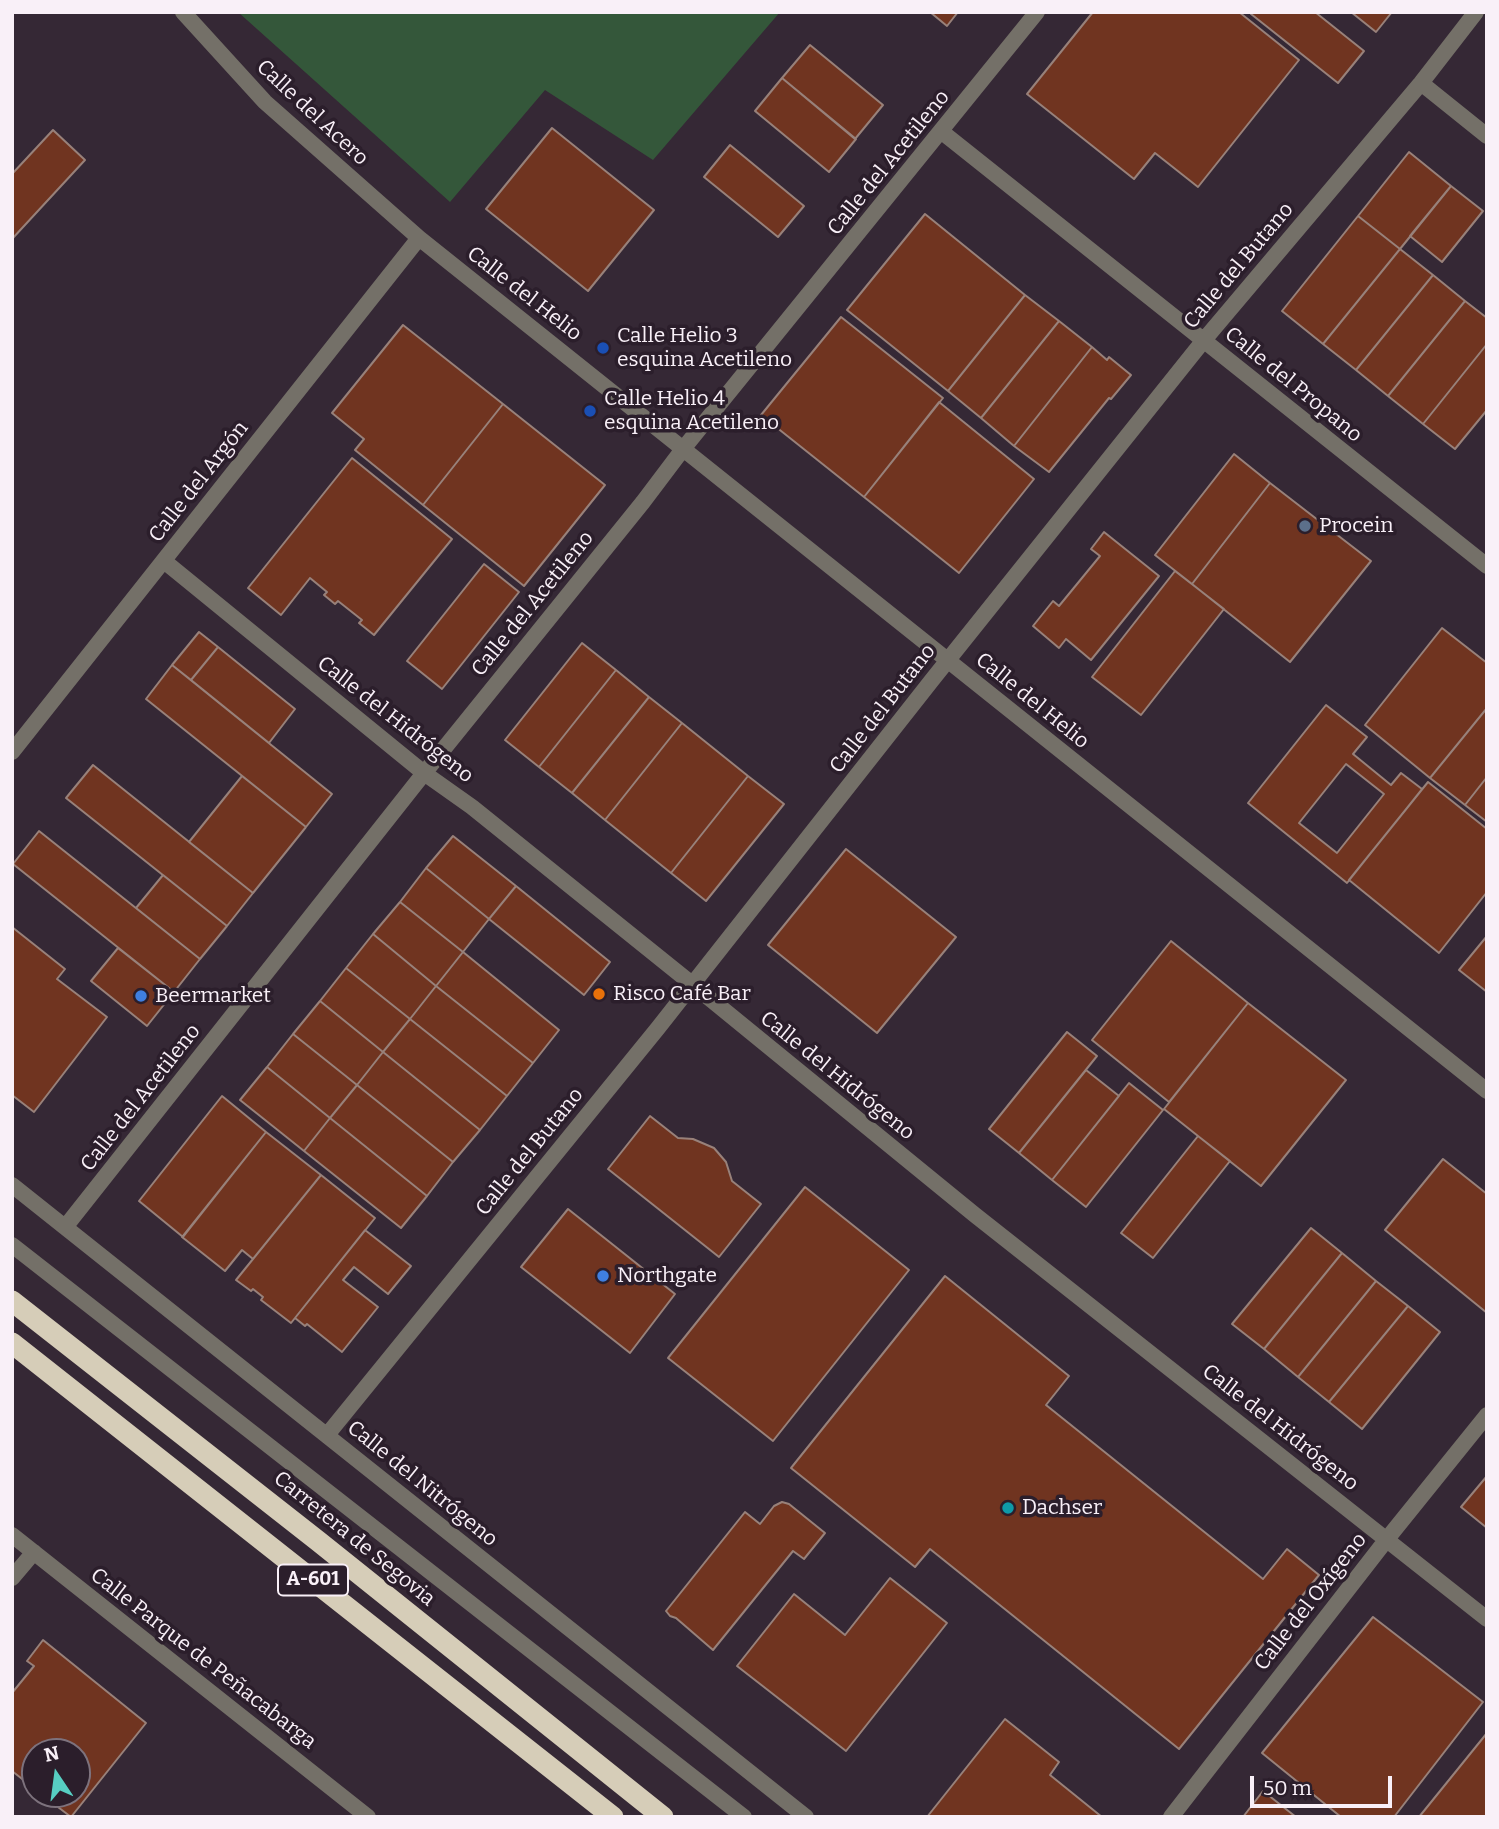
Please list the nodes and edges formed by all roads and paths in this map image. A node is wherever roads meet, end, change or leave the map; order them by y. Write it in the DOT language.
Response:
graph roads {
  1 [pos="183,12"];
  2 [pos="1037,12"];
  3 [pos="1476,12"];
  4 [pos="1421,83"];
  5 [pos="942,132"];
  6 [pos="1487,136"];
  7 [pos="419,238"];
  8 [pos="1204,340"];
  9 [pos="683,449"];
  10 [pos="164,561"];
  11 [pos="1487,566"];
  12 [pos="948,660"];
  13 [pos="12,752"];
  14 [pos="424,773"];
  15 [pos="692,984"];
  16 [pos="1487,1091"];
  17 [pos="12,1185"];
  18 [pos="66,1226"];
  19 [pos="12,1245"];
  20 [pos="12,1301"];
  21 [pos="12,1343"];
  22 [pos="1487,1415"];
  23 [pos="327,1435"];
  24 [pos="12,1535"];
  25 [pos="1387,1539"];
  26 [pos="34,1552"];
  27 [pos="12,1578"];
  28 [pos="1487,1619"];
  29 [pos="368,1817"];
  30 [pos="613,1817"];
  31 [pos="663,1817"];
  32 [pos="744,1817"];
  33 [pos="806,1817"];
  34 [pos="1171,1817"];
  1 -- 7 [label="street, Calle del Acero"];
  2 -- 5 [label="street, Calle del Acetileno"];
  3 -- 4 [label="street, Calle del Butano"];
  4 -- 6 [label="street"];
  4 -- 8 [label="street, Calle del Butano"];
  5 -- 8 [label="street, Calle del Propano"];
  5 -- 9 [label="street, Calle del Acetileno"];
  7 -- 9 [label="street, Calle del Helio"];
  7 -- 10 [label="street, Calle del Argón"];
  8 -- 11 [label="street, Calle del Propano"];
  8 -- 12 [label="street, Calle del Butano"];
  9 -- 12 [label="street, Calle del Helio"];
  9 -- 14 [label="street, Calle del Acetileno"];
  10 -- 13 [label="street, Calle del Argón"];
  10 -- 14 [label="street, Calle del Hidrógeno"];
  12 -- 15 [label="street, Calle del Butano"];
  12 -- 16 [label="street, Calle del Helio"];
  14 -- 15 [label="street, Calle del Hidrógeno"];
  14 -- 18 [label="street, Calle del Acetileno"];
  15 -- 23 [label="street, Calle del Butano"];
  15 -- 25 [label="street, Calle del Hidrógeno"];
  17 -- 18 [label="street, Calle del Nitrógeno"];
  18 -- 23 [label="street, Calle del Nitrógeno"];
  19 -- 32 [label="street"];
  20 -- 31 [label="highway, Carretera de Segovia / A-601"];
  21 -- 30 [label="highway, A-601"];
  22 -- 25 [label="street, Calle del Oxígeno"];
  23 -- 33 [label="street, Calle del Nitrógeno"];
  24 -- 26 [label="street, Calle Parque de Peñacabarga"];
  25 -- 28 [label="street, Calle del Hidrógeno"];
  25 -- 34 [label="street, Calle del Oxígeno"];
  26 -- 27 [label="street"];
  26 -- 29 [label="street, Calle Parque de Peñacabarga"];
}
